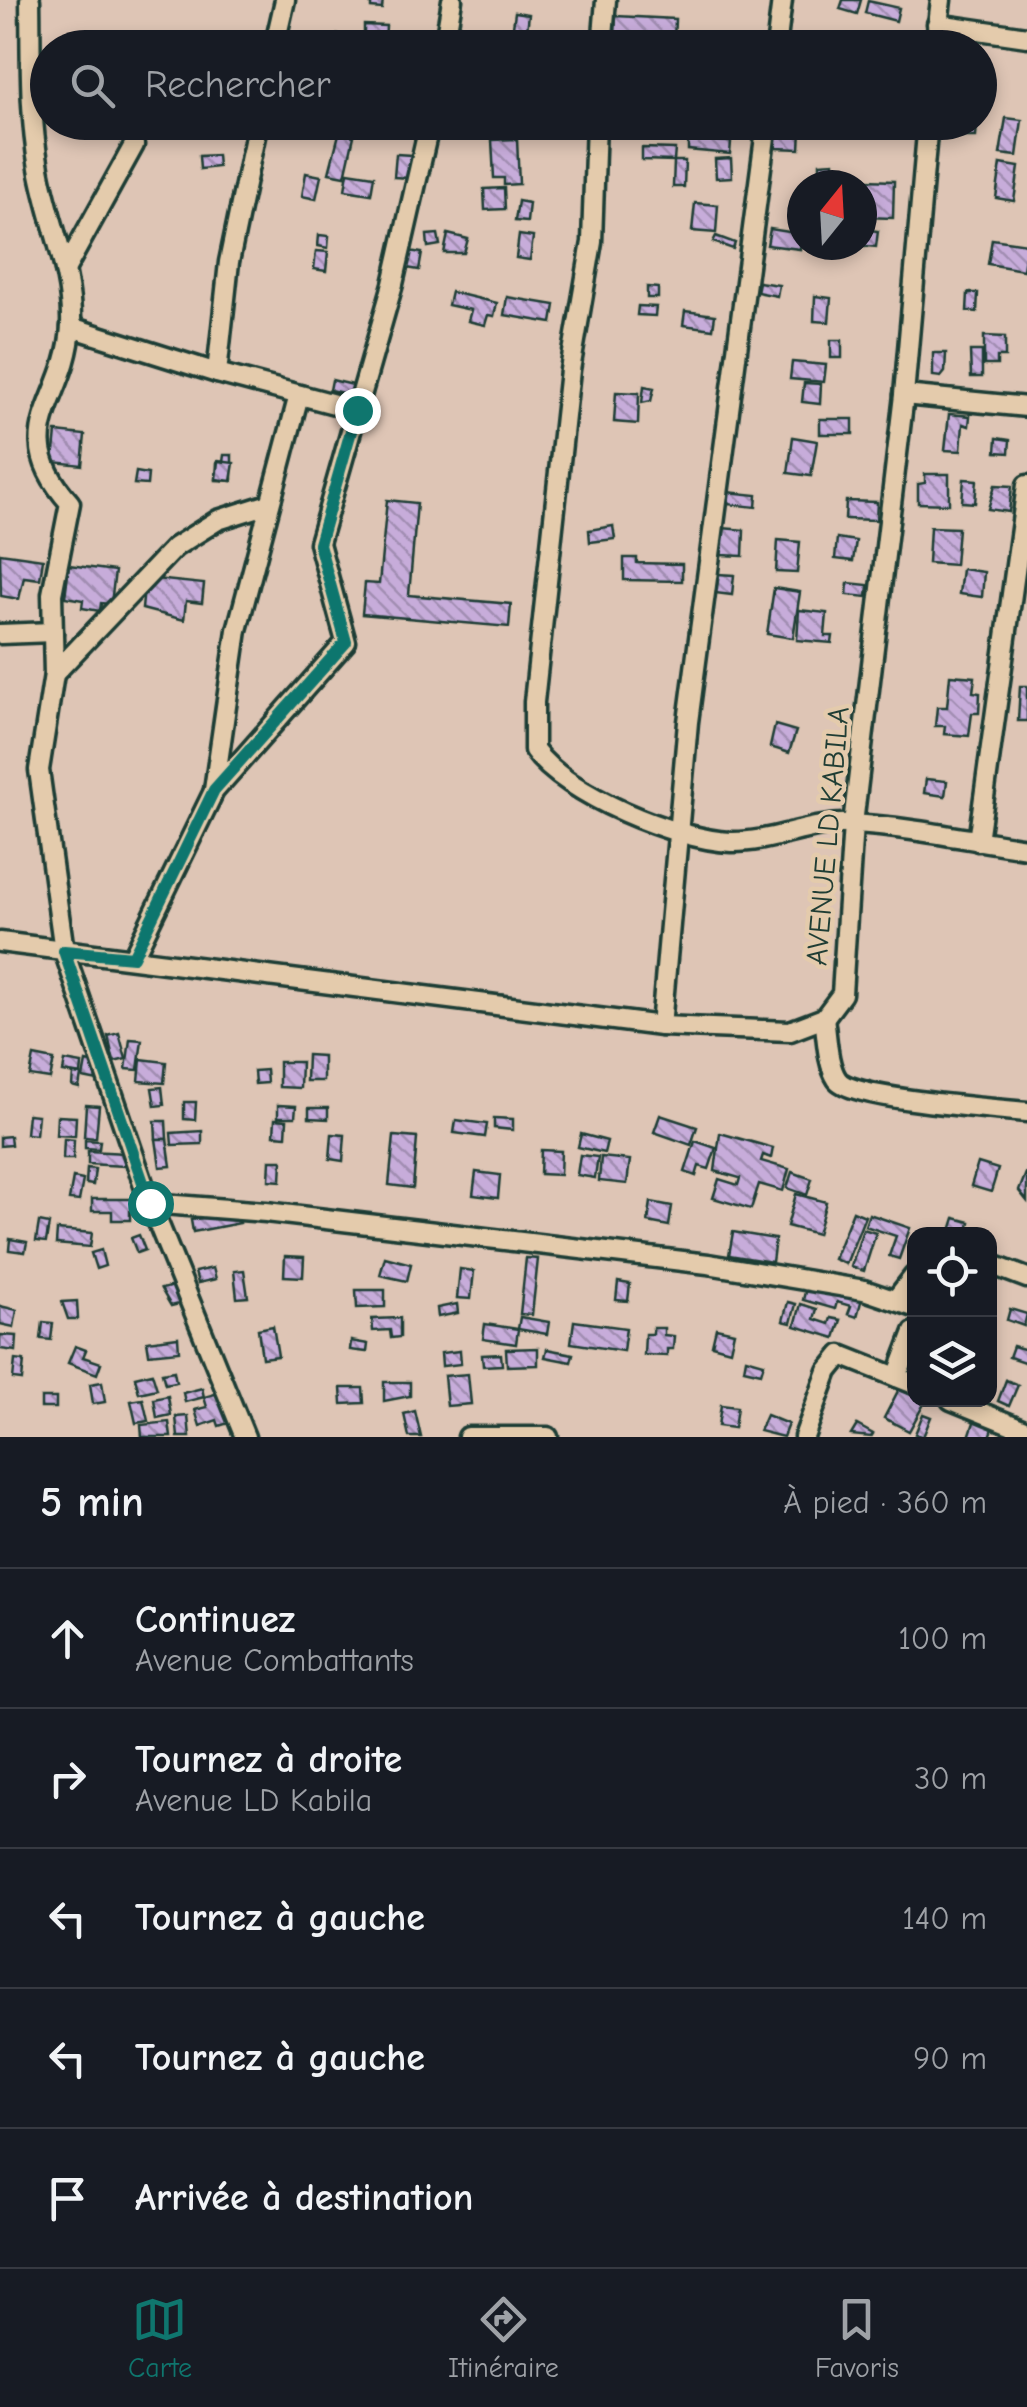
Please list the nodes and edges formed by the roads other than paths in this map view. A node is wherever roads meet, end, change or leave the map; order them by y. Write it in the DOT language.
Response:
graph roads {
  1 [pos="30,0"];
  2 [pos="285,0"];
  3 [pos="452,0"];
  4 [pos="606,0"];
  5 [pos="782,0"];
  6 [pos="941,0"];
  7 [pos="937,24"];
  8 [pos="30,30"];
  9 [pos="278,30"];
  10 [pos="447,30"];
  11 [pos="604,30"];
  12 [pos="778,30"];
  13 [pos="936,30"];
  14 [pos="979,30"];
  15 [pos="997,33"];
  16 [pos="1027,37"];
  17 [pos="34,140"];
  18 [pos="254,140"];
  19 [pos="426,140"];
  20 [pos="595,140"];
  21 [pos="765,140"];
  22 [pos="926,140"];
  23 [pos="134,145"];
  24 [pos="65,270"];
  25 [pos="71,327"];
  26 [pos="217,374"];
  27 [pos="299,395"];
  28 [pos="904,395"];
  29 [pos="1027,407"];
  30 [pos="357,410"];
  31 [pos="1027,484"];
  32 [pos="269,504"];
  33 [pos="53,632"];
  34 [pos="0,634"];
  35 [pos="54,674"];
  36 [pos="214,790"];
  37 [pos="853,824"];
  38 [pos="679,830"];
  39 [pos="978,841"];
  40 [pos="1027,848"];
  41 [pos="0,942"];
  42 [pos="64,951"];
  43 [pos="133,957"];
  44 [pos="824,1018"];
  45 [pos="662,1026"];
  46 [pos="1027,1112"];
  47 [pos="150,1203"];
  48 [pos="997,1267"];
  49 [pos="1027,1278"];
  50 [pos="907,1285"];
  51 [pos="896,1298"];
  52 [pos="907,1304"];
  53 [pos="906,1380"];
  54 [pos="968,1407"];
  55 [pos="1027,1431"];
  56 [pos="245,1437"];
  57 [pos="468,1437"];
  58 [pos="548,1437"];
  59 [pos="804,1437"];
  1 -- 8 [label="street"];
  2 -- 9 [label="street"];
  3 -- 10 [label="street"];
  4 -- 11 [label="street"];
  5 -- 12 [label="street"];
  6 -- 7 [label="street"];
  7 -- 13 [label="street"];
  7 -- 14 [label="street"];
  15 -- 16 [label="street"];
  17 -- 24 [label="street"];
  18 -- 26 [label="street"];
  19 -- 30 [label="street"];
  20 -- 38 [label="street"];
  21 -- 38 [label="street"];
  22 -- 28 [label="street, AVENUE LD KABILA"];
  23 -- 24 [label="street"];
  24 -- 25 [label="street"];
  25 -- 26 [label="street"];
  25 -- 33 [label="street"];
  26 -- 27 [label="street"];
  27 -- 30 [label="street"];
  27 -- 32 [label="street"];
  28 -- 29 [label="street"];
  28 -- 37 [label="street, AVENUE LD KABILA"];
  30 -- 36 [label="street"];
  31 -- 39 [label="street"];
  32 -- 35 [label="street"];
  32 -- 36 [label="street"];
  33 -- 34 [label="street"];
  33 -- 35 [label="street"];
  35 -- 42 [label="street"];
  36 -- 43 [label="street"];
  37 -- 38 [label="street"];
  37 -- 39 [label="street"];
  37 -- 44 [label="street, AVENUE LD KABILA"];
  38 -- 45 [label="street"];
  39 -- 40 [label="street"];
  41 -- 42 [label="street"];
  42 -- 43 [label="street"];
  42 -- 47 [label="street"];
  43 -- 45 [label="street"];
  44 -- 45 [label="street"];
  44 -- 46 [label="street"];
  47 -- 51 [label="street"];
  47 -- 56 [label="street"];
  48 -- 49 [label="street"];
  50 -- 51 [label="street"];
  51 -- 52 [label="street"];
  53 -- 59 [label="street"];
  54 -- 55 [label="street"];
  57 -- 58 [label="street"];
}
